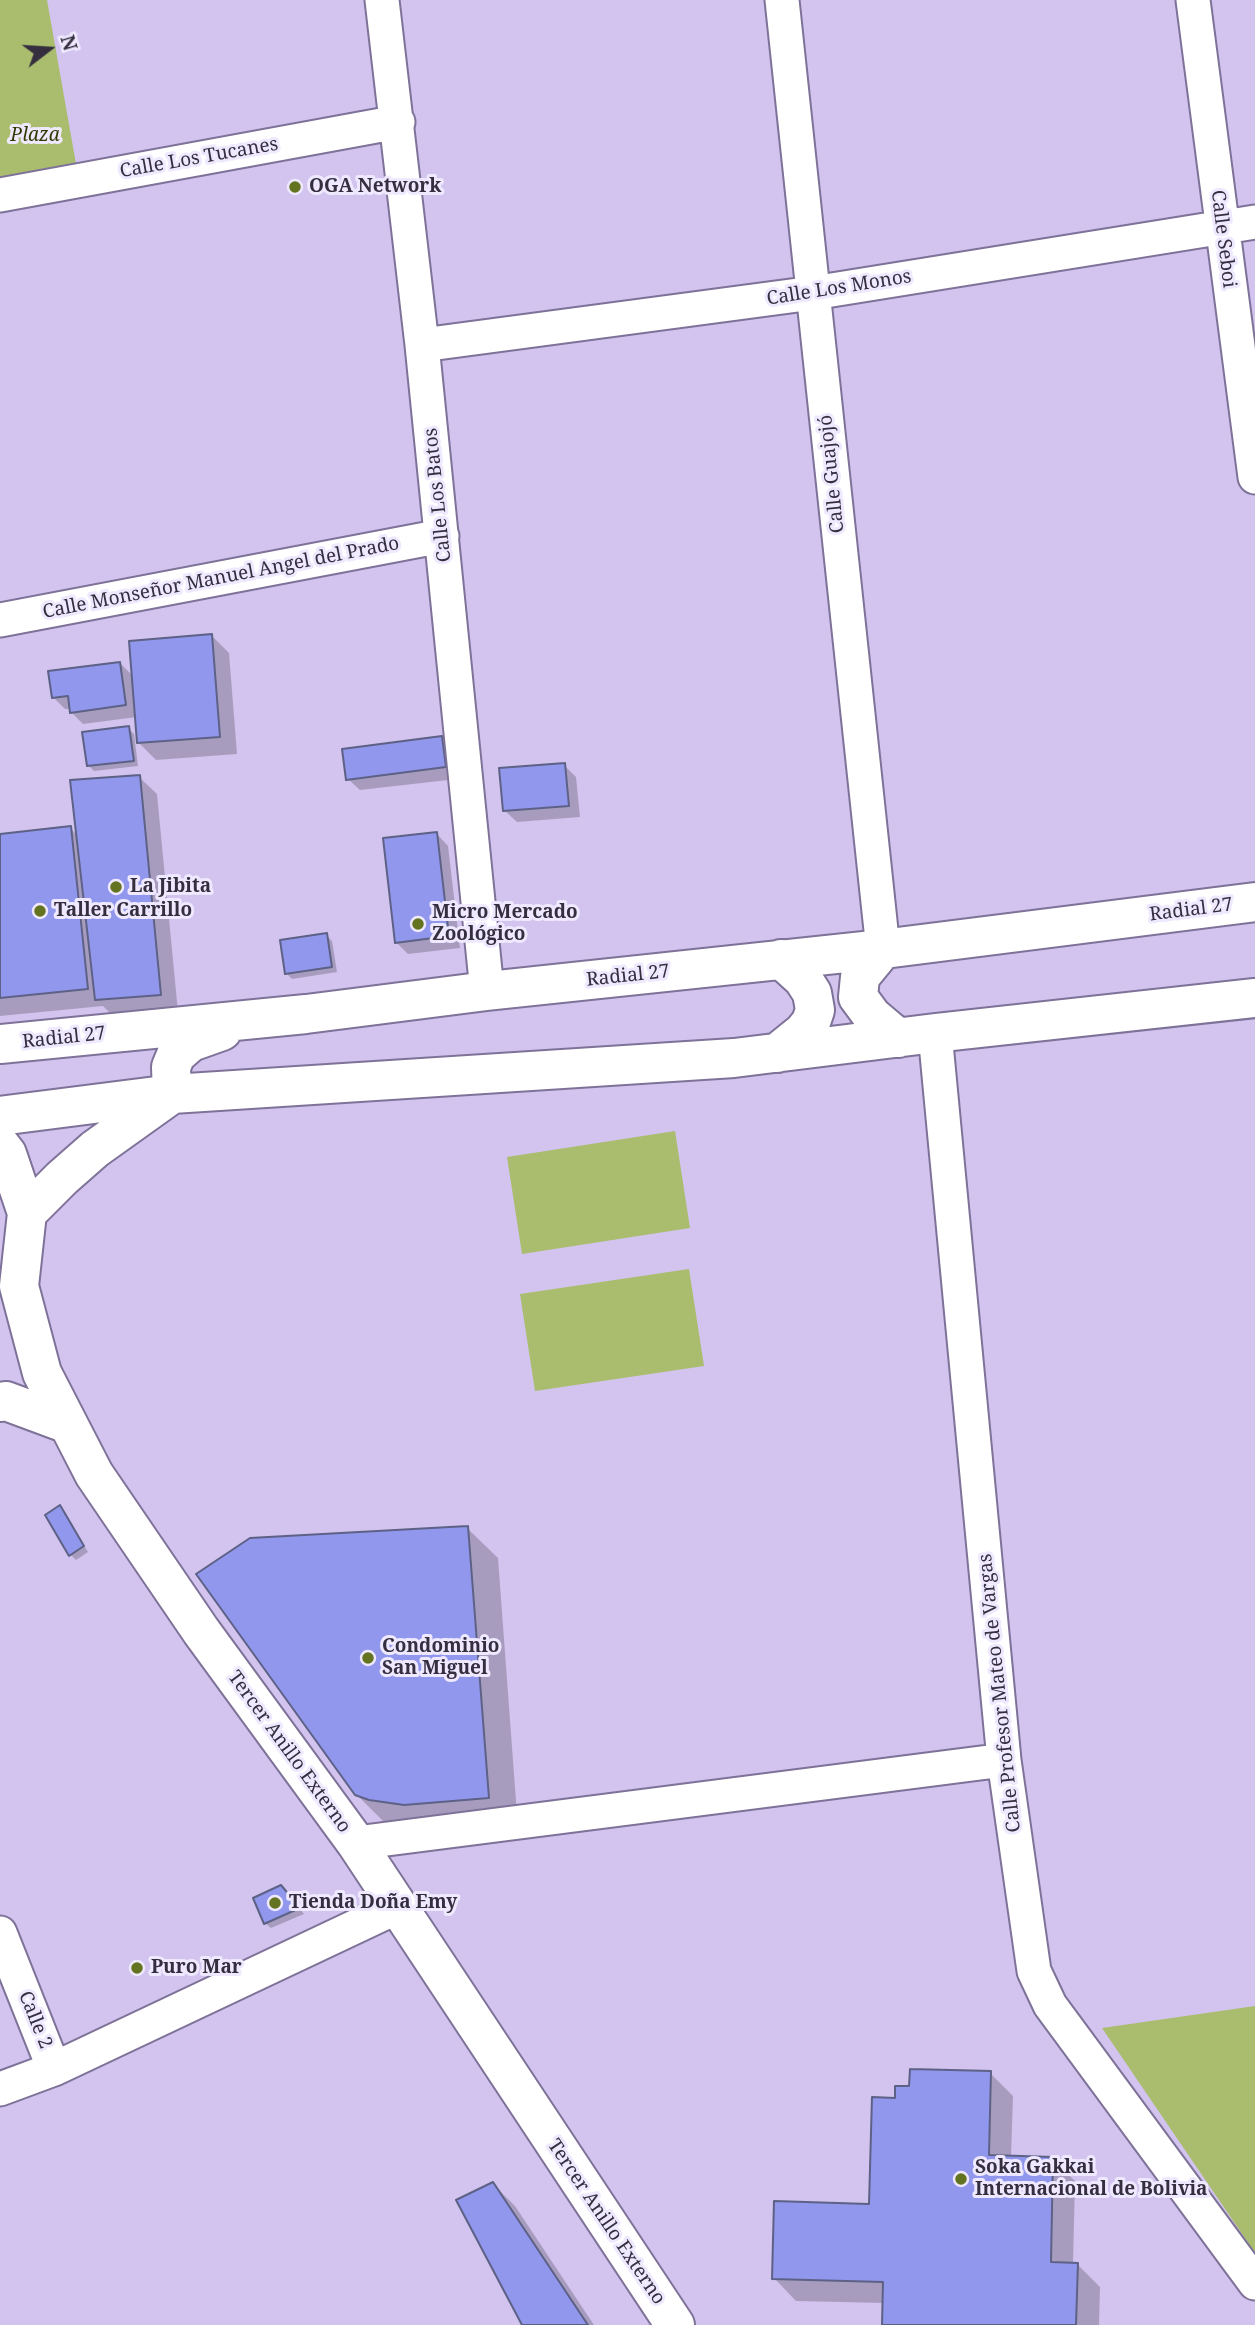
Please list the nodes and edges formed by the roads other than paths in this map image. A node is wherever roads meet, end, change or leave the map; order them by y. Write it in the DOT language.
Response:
graph roads {
  1 [pos="382,0"];
  2 [pos="782,0"];
  3 [pos="1193,0"];
  4 [pos="398,122"];
  5 [pos="0,195"];
  6 [pos="1255,222"];
  7 [pos="1222,227"];
  8 [pos="813,293"];
  9 [pos="422,345"];
  10 [pos="1255,477"];
  11 [pos="442,536"];
  12 [pos="0,620"];
  13 [pos="1255,902"];
  14 [pos="883,948"];
  15 [pos="781,959"];
  16 [pos="487,991"];
  17 [pos="1255,998"];
  18 [pos="253,1019"];
  19 [pos="917,1036"];
  20 [pos="0,1044"];
  21 [pos="776,1053"];
  22 [pos="172,1094"];
  23 [pos="0,1115"];
  24 [pos="0,1145"];
  25 [pos="27,1213"];
  26 [pos="19,1286"];
  27 [pos="0,1324"];
  28 [pos="0,1402"];
  29 [pos="68,1424"];
  30 [pos="1004,1760"];
  31 [pos="356,1843"];
  32 [pos="397,1907"];
  33 [pos="0,1933"];
  34 [pos="54,2068"];
  35 [pos="0,2089"];
  36 [pos="1255,2283"];
  37 [pos="675,2325"];
  1 -- 4 [label="street, Calle Los Batos"];
  2 -- 8 [label="street, Calle Guajojó"];
  3 -- 7 [label="street, Calle Seboi"];
  4 -- 5 [label="street, Calle Los Tucanes"];
  4 -- 9 [label="street, Calle Los Batos"];
  6 -- 7 [label="street, Calle Los Monos"];
  7 -- 8 [label="street, Calle Los Monos"];
  7 -- 10 [label="street, Calle Seboi"];
  8 -- 9 [label="street, Calle Los Monos"];
  8 -- 14 [label="street, Calle Guajojó"];
  9 -- 11 [label="street, Calle Los Batos"];
  11 -- 12 [label="street, Calle Monseñor Manuel Angel del Prado"];
  11 -- 16 [label="street, Calle Los Batos"];
  13 -- 14 [label="street, Radial 27"];
  14 -- 15 [label="street, Radial 27"];
  14 -- 19 [label="street"];
  15 -- 16 [label="street, Radial 27"];
  15 -- 21 [label="street"];
  16 -- 18 [label="street, Radial 27"];
  17 -- 19 [label="street"];
  18 -- 20 [label="street, Radial 27"];
  18 -- 22 [label="street"];
  19 -- 21 [label="street"];
  19 -- 30 [label="street, Calle Profesor Mateo de Vargas"];
  21 -- 22 [label="street"];
  22 -- 23 [label="street"];
  22 -- 25 [label="street"];
  24 -- 25 [label="street, Tercer Anillo Externo"];
  25 -- 26 [label="street, Tercer Anillo Externo"];
  26 -- 27 [label="street"];
  26 -- 29 [label="street, Tercer Anillo Externo"];
  28 -- 29 [label="street"];
  29 -- 31 [label="street, Tercer Anillo Externo"];
  30 -- 31 [label="street"];
  30 -- 36 [label="street, Calle Profesor Mateo de Vargas"];
  31 -- 32 [label="street, Tercer Anillo Externo"];
  32 -- 34 [label="street"];
  32 -- 37 [label="street, Tercer Anillo Externo"];
  33 -- 34 [label="street, Calle 2"];
  34 -- 35 [label="street"];
}
